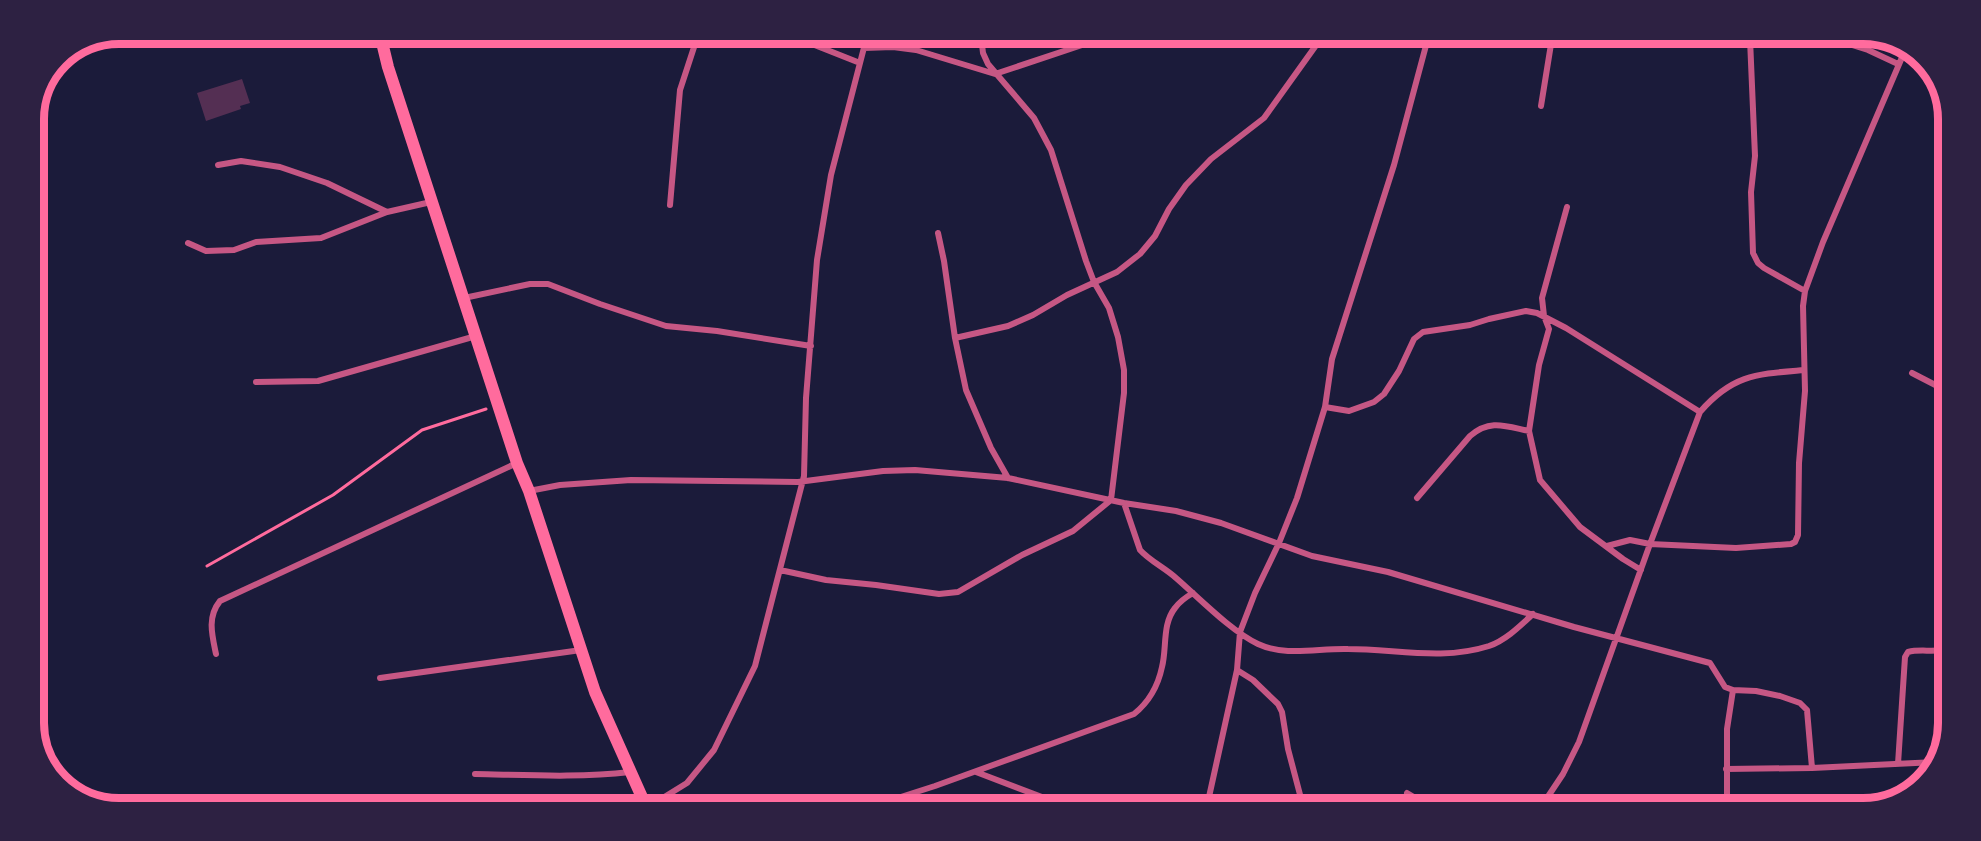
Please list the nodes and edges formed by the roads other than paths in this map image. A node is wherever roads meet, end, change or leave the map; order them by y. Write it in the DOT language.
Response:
graph roads {
  1 [pos="382,44"];
  2 [pos="695,44"];
  3 [pos="812,44"];
  4 [pos="865,44"];
  5 [pos="982,44"];
  6 [pos="1085,44"];
  7 [pos="1317,44"];
  8 [pos="1426,44"];
  9 [pos="1551,44"];
  10 [pos="1750,44"];
  11 [pos="1849,44"];
  12 [pos="864,48"];
  13 [pos="1902,55"];
  14 [pos="860,63"];
  15 [pos="1898,64"];
  16 [pos="995,74"];
  17 [pos="1541,106"];
  18 [pos="218,165"];
  19 [pos="431,202"];
  20 [pos="670,205"];
  21 [pos="1567,207"];
  22 [pos="387,212"];
  23 [pos="938,234"];
  24 [pos="188,243"];
  25 [pos="1094,282"];
  26 [pos="1805,291"];
  27 [pos="464,297"];
  28 [pos="1544,316"];
  29 [pos="476,336"];
  30 [pos="955,338"];
  31 [pos="811,346"];
  32 [pos="1804,370"];
  33 [pos="1912,373"];
  34 [pos="256,382"];
  35 [pos="1937,386"];
  36 [pos="1325,407"];
  37 [pos="1700,412"];
  38 [pos="1529,431"];
  39 [pos="517,463"];
  40 [pos="1008,478"];
  41 [pos="803,481"];
  42 [pos="529,491"];
  43 [pos="1417,498"];
  44 [pos="1111,500"];
  45 [pos="1124,502"];
  46 [pos="1280,543"];
  47 [pos="1650,544"];
  48 [pos="1607,546"];
  49 [pos="780,570"];
  50 [pos="1641,570"];
  51 [pos="1193,593"];
  52 [pos="1533,614"];
  53 [pos="1240,632"];
  54 [pos="1616,637"];
  55 [pos="582,650"];
  56 [pos="1938,651"];
  57 [pos="216,654"];
  58 [pos="1237,670"];
  59 [pos="380,678"];
  60 [pos="1733,690"];
  61 [pos="1925,763"];
  62 [pos="1898,764"];
  63 [pos="1812,768"];
  64 [pos="1726,769"];
  65 [pos="631,772"];
  66 [pos="975,772"];
  67 [pos="475,774"];
  68 [pos="1407,793"];
  69 [pos="642,798"];
  70 [pos="663,798"];
  71 [pos="897,798"];
  72 [pos="1044,798"];
  73 [pos="1209,798"];
  74 [pos="1301,798"];
  75 [pos="1415,798"];
  76 [pos="1547,798"];
  77 [pos="1727,798"];
  1 -- 19 [label="main road"];
  2 -- 20 [label="street"];
  3 -- 14 [label="street"];
  4 -- 12 [label="street"];
  5 -- 16 [label="street"];
  6 -- 16 [label="street"];
  7 -- 25 [label="street"];
  8 -- 36 [label="street"];
  9 -- 17 [label="street"];
  10 -- 26 [label="street"];
  11 -- 15 [label="street"];
  12 -- 14 [label="street"];
  12 -- 16 [label="street"];
  13 -- 15 [label="street"];
  14 -- 31 [label="street"];
  15 -- 26 [label="street"];
  16 -- 25 [label="street"];
  18 -- 22 [label="street"];
  19 -- 22 [label="street"];
  19 -- 27 [label="main road"];
  21 -- 28 [label="street"];
  22 -- 24 [label="street"];
  23 -- 30 [label="street"];
  25 -- 30 [label="street"];
  25 -- 44 [label="street"];
  26 -- 32 [label="street"];
  27 -- 29 [label="main road"];
  27 -- 31 [label="street"];
  28 -- 36 [label="street"];
  28 -- 37 [label="street"];
  28 -- 38 [label="street"];
  29 -- 34 [label="street"];
  29 -- 39 [label="main road"];
  30 -- 40 [label="street"];
  31 -- 41 [label="street"];
  32 -- 37 [label="street"];
  32 -- 47 [label="street"];
  33 -- 35 [label="street"];
  36 -- 46 [label="street"];
  37 -- 47 [label="street"];
  38 -- 43 [label="street"];
  38 -- 48 [label="street"];
  39 -- 42 [label="main road"];
  39 -- 57 [label="street"];
  40 -- 41 [label="street"];
  40 -- 44 [label="street"];
  41 -- 42 [label="street"];
  41 -- 49 [label="street"];
  42 -- 55 [label="main road"];
  44 -- 45 [label="street"];
  44 -- 49 [label="street"];
  45 -- 46 [label="street"];
  45 -- 51 [label="street"];
  46 -- 52 [label="street"];
  46 -- 53 [label="street"];
  47 -- 48 [label="street"];
  47 -- 50 [label="street"];
  48 -- 50 [label="street"];
  49 -- 70 [label="street"];
  50 -- 54 [label="street"];
  51 -- 53 [label="street"];
  51 -- 66 [label="street"];
  52 -- 53 [label="street"];
  52 -- 54 [label="street"];
  53 -- 58 [label="street"];
  54 -- 60 [label="street"];
  54 -- 76 [label="street"];
  55 -- 59 [label="street"];
  55 -- 65 [label="main road"];
  56 -- 62 [label="street"];
  58 -- 73 [label="street"];
  58 -- 74 [label="street"];
  60 -- 63 [label="street"];
  60 -- 64 [label="street"];
  61 -- 62 [label="street"];
  62 -- 63 [label="street"];
  63 -- 64 [label="street"];
  64 -- 77 [label="street"];
  65 -- 67 [label="street"];
  65 -- 69 [label="main road"];
  66 -- 71 [label="street"];
  66 -- 72 [label="street"];
  68 -- 75 [label="street"];
}
